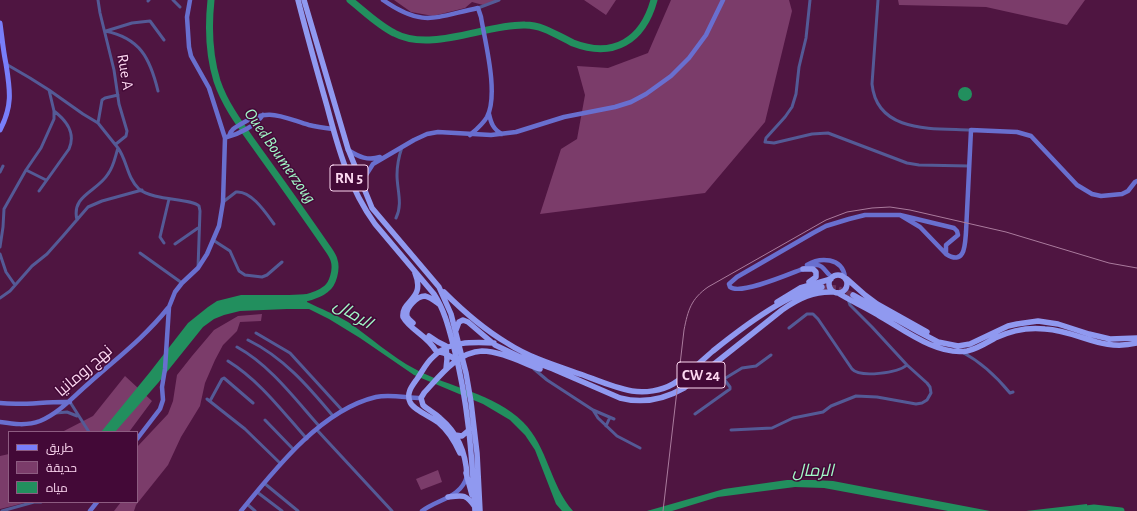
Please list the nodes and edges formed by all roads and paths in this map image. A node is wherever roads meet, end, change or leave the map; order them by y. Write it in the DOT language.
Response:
graph roads {
  1 [pos="98,0"];
  2 [pos="173,0"];
  3 [pos="190,0"];
  4 [pos="298,0"];
  5 [pos="304,0"];
  6 [pos="383,0"];
  7 [pos="499,0"];
  8 [pos="723,0"];
  9 [pos="810,0"];
  10 [pos="878,0"];
  11 [pos="180,7"];
  12 [pos="478,8"];
  13 [pos="0,23"];
  14 [pos="105,31"];
  15 [pos="164,40"];
  16 [pos="6,64"];
  17 [pos="49,90"];
  18 [pos="158,91"];
  19 [pos="118,95"];
  20 [pos="54,111"];
  21 [pos="489,114"];
  22 [pos="263,115"];
  23 [pos="98,123"];
  24 [pos="333,128"];
  25 [pos="0,130"];
  26 [pos="970,130"];
  27 [pos="502,134"];
  28 [pos="470,135"];
  29 [pos="227,137"];
  30 [pos="117,146"];
  31 [pos="402,147"];
  32 [pos="348,149"];
  33 [pos="388,154"];
  34 [pos="3,166"];
  35 [pos="969,166"];
  36 [pos="26,170"];
  37 [pos="0,172"];
  38 [pos="46,180"];
  39 [pos="1137,181"];
  40 [pos="363,189"];
  41 [pos="142,190"];
  42 [pos="40,191"];
  43 [pos="169,199"];
  44 [pos="223,202"];
  45 [pos="0,207"];
  46 [pos="4,209"];
  47 [pos="900,215"];
  48 [pos="396,218"];
  49 [pos="77,220"];
  50 [pos="274,224"];
  51 [pos="198,228"];
  52 [pos="212,240"];
  53 [pos="164,243"];
  54 [pos="175,244"];
  55 [pos="0,247"];
  56 [pos="140,253"];
  57 [pos="0,254"];
  58 [pos="946,254"];
  59 [pos="282,262"];
  60 [pos="198,268"];
  61 [pos="413,269"];
  62 [pos="803,269"];
  63 [pos="831,278"];
  64 [pos="846,278"];
  65 [pos="182,283"];
  66 [pos="15,285"];
  67 [pos="822,287"];
  68 [pos="439,288"];
  69 [pos="800,288"];
  70 [pos="836,293"];
  71 [pos="851,297"];
  72 [pos="0,298"];
  73 [pos="441,305"];
  74 [pos="169,307"];
  75 [pos="769,310"];
  76 [pos="789,328"];
  77 [pos="453,330"];
  78 [pos="256,333"];
  79 [pos="1137,338"];
  80 [pos="248,340"];
  81 [pos="938,342"];
  82 [pos="507,343"];
  83 [pos="1137,343"];
  84 [pos="463,344"];
  85 [pos="237,347"];
  86 [pos="447,347"];
  87 [pos="960,351"];
  88 [pos="438,352"];
  89 [pos="447,356"];
  90 [pos="466,356"];
  91 [pos="771,356"];
  92 [pos="457,360"];
  93 [pos="228,361"];
  94 [pos="529,365"];
  95 [pos="907,365"];
  96 [pos="709,368"];
  97 [pos="446,369"];
  98 [pos="724,379"];
  99 [pos="578,381"];
  100 [pos="1013,392"];
  101 [pos="423,396"];
  102 [pos="408,398"];
  103 [pos="70,402"];
  104 [pos="0,403"];
  105 [pos="253,403"];
  106 [pos="342,410"];
  107 [pos="593,410"];
  108 [pos="695,414"];
  109 [pos="50,415"];
  110 [pos="333,416"];
  111 [pos="610,417"];
  112 [pos="79,418"];
  113 [pos="614,419"];
  114 [pos="265,420"];
  115 [pos="0,422"];
  116 [pos="470,425"];
  117 [pos="606,426"];
  118 [pos="319,428"];
  119 [pos="731,430"];
  120 [pos="88,431"];
  121 [pos="455,435"];
  122 [pos="138,438"];
  123 [pos="307,439"];
  124 [pos="640,448"];
  125 [pos="295,450"];
  126 [pos="281,464"];
  127 [pos="467,476"];
  128 [pos="264,484"];
  129 [pos="257,492"];
  130 [pos="448,497"];
  131 [pos="30,503"];
  132 [pos="96,503"];
  133 [pos="247,504"];
  134 [pos="477,510"];
  135 [pos="2,511"];
  136 [pos="90,511"];
  137 [pos="241,511"];
  138 [pos="255,511"];
  139 [pos="282,511"];
  140 [pos="298,511"];
  141 [pos="392,511"];
  142 [pos="422,511"];
  1 -- 14 [label="street, Rue A"];
  2 -- 11 [label="street"];
  3 -- 29 [label="street"];
  4 -- 24 [label="highway, RN 5"];
  5 -- 32 [label="highway, RN 5"];
  6 -- 12 [label="street"];
  7 -- 12 [label="street"];
  8 -- 27 [label="street"];
  9 -- 35 [label="street"];
  10 -- 26 [label="street"];
  12 -- 21 [label="street"];
  13 -- 16 [label="main road"];
  14 -- 15 [label="street"];
  14 -- 18 [label="street"];
  14 -- 19 [label="street, Rue A"];
  16 -- 17 [label="street"];
  16 -- 25 [label="main road"];
  17 -- 20 [label="street"];
  17 -- 23 [label="street"];
  19 -- 23 [label="street"];
  19 -- 30 [label="street, Rue A"];
  20 -- 36 [label="street"];
  20 -- 38 [label="street"];
  21 -- 27 [label="street"];
  21 -- 28 [label="street"];
  22 -- 24 [label="street"];
  22 -- 29 [label="street"];
  22 -- 29 [label="street"];
  23 -- 30 [label="street"];
  24 -- 61 [label="highway, RN 5"];
  26 -- 35 [label="street"];
  26 -- 39 [label="street"];
  27 -- 28 [label="street"];
  28 -- 31 [label="street"];
  29 -- 44 [label="street"];
  30 -- 41 [label="street"];
  30 -- 49 [label="street"];
  31 -- 33 [label="street"];
  31 -- 48 [label="street"];
  32 -- 33 [label="street"];
  32 -- 40 [label="highway, RN 5"];
  33 -- 40 [label="street"];
  34 -- 37 [label="street"];
  35 -- 58 [label="street"];
  36 -- 38 [label="street"];
  36 -- 46 [label="street"];
  38 -- 42 [label="street"];
  40 -- 68 [label="highway, RN 5"];
  41 -- 43 [label="street"];
  41 -- 49 [label="street"];
  43 -- 51 [label="street"];
  43 -- 53 [label="street"];
  44 -- 50 [label="street"];
  44 -- 52 [label="street"];
  45 -- 46 [label="street"];
  46 -- 55 [label="street"];
  47 -- 58 [label="street"];
  47 -- 58 [label="street"];
  47 -- 62 [label="street"];
  49 -- 66 [label="street"];
  51 -- 54 [label="street"];
  51 -- 60 [label="street"];
  52 -- 59 [label="street"];
  52 -- 60 [label="street"];
  56 -- 65 [label="street"];
  57 -- 66 [label="street"];
  60 -- 65 [label="street"];
  61 -- 73 [label="highway, RN 5"];
  61 -- 88 [label="highway"];
  62 -- 63 [label="street"];
  62 -- 64 [label="street"];
  62 -- 69 [label="highway"];
  63 -- 64 [label="highway"];
  63 -- 69 [label="highway, CW 24"];
  63 -- 70 [label="highway"];
  64 -- 70 [label="highway"];
  64 -- 81 [label="highway"];
  65 -- 74 [label="street"];
  66 -- 72 [label="street"];
  67 -- 75 [label="highway, CW 24"];
  68 -- 77 [label="highway, RN 5"];
  68 -- 82 [label="highway, CW 24"];
  69 -- 75 [label="highway, CW 24"];
  70 -- 71 [label="highway"];
  70 -- 96 [label="highway, CW 24"];
  71 -- 81 [label="highway"];
  71 -- 87 [label="highway"];
  71 -- 95 [label="street"];
  73 -- 77 [label="highway, RN 5"];
  73 -- 86 [label="highway"];
  74 -- 103 [label="street, نهج رومانيا"];
  74 -- 122 [label="street"];
  75 -- 82 [label="highway, CW 24"];
  76 -- 95 [label="street"];
  77 -- 99 [label="highway, CW 24"];
  77 -- 116 [label="highway, RN 5"];
  78 -- 106 [label="street"];
  79 -- 81 [label="highway"];
  80 -- 110 [label="street"];
  82 -- 84 [label="highway"];
  83 -- 87 [label="highway"];
  84 -- 86 [label="highway"];
  84 -- 90 [label="highway"];
  85 -- 118 [label="street"];
  86 -- 88 [label="highway"];
  86 -- 89 [label="highway"];
  87 -- 100 [label="street"];
  88 -- 89 [label="highway"];
  88 -- 102 [label="highway"];
  89 -- 92 [label="highway"];
  89 -- 97 [label="highway"];
  90 -- 92 [label="highway, CW 24"];
  90 -- 94 [label="highway, CW 24"];
  91 -- 98 [label="street"];
  92 -- 97 [label="highway, CW 24"];
  93 -- 123 [label="street"];
  94 -- 99 [label="highway, CW 24"];
  94 -- 107 [label="street"];
  95 -- 119 [label="street"];
  96 -- 98 [label="street"];
  96 -- 99 [label="highway, CW 24"];
  97 -- 101 [label="highway, CW 24"];
  98 -- 108 [label="street"];
  101 -- 102 [label="street"];
  101 -- 121 [label="highway"];
  102 -- 106 [label="street"];
  102 -- 127 [label="highway"];
  103 -- 104 [label="street"];
  103 -- 109 [label="street, نهج رومانيا"];
  103 -- 112 [label="street"];
  105 -- 126 [label="street"];
  106 -- 110 [label="street"];
  107 -- 111 [label="street"];
  107 -- 117 [label="street"];
  109 -- 112 [label="street"];
  109 -- 115 [label="street, نهج رومانيا"];
  110 -- 118 [label="street"];
  111 -- 113 [label="street"];
  111 -- 117 [label="street"];
  112 -- 120 [label="street"];
  114 -- 125 [label="street"];
  116 -- 121 [label="highway"];
  116 -- 134 [label="highway, RN 5"];
  117 -- 124 [label="street"];
  118 -- 123 [label="street"];
  118 -- 141 [label="street"];
  121 -- 127 [label="highway"];
  123 -- 125 [label="street"];
  125 -- 126 [label="street"];
  126 -- 128 [label="street"];
  127 -- 130 [label="street"];
  127 -- 134 [label="highway"];
  128 -- 129 [label="street"];
  128 -- 140 [label="street"];
  129 -- 133 [label="street"];
  129 -- 139 [label="street"];
  130 -- 134 [label="highway"];
  130 -- 142 [label="street"];
  131 -- 135 [label="street"];
  132 -- 136 [label="street"];
  133 -- 137 [label="street"];
  133 -- 138 [label="street"];
}
